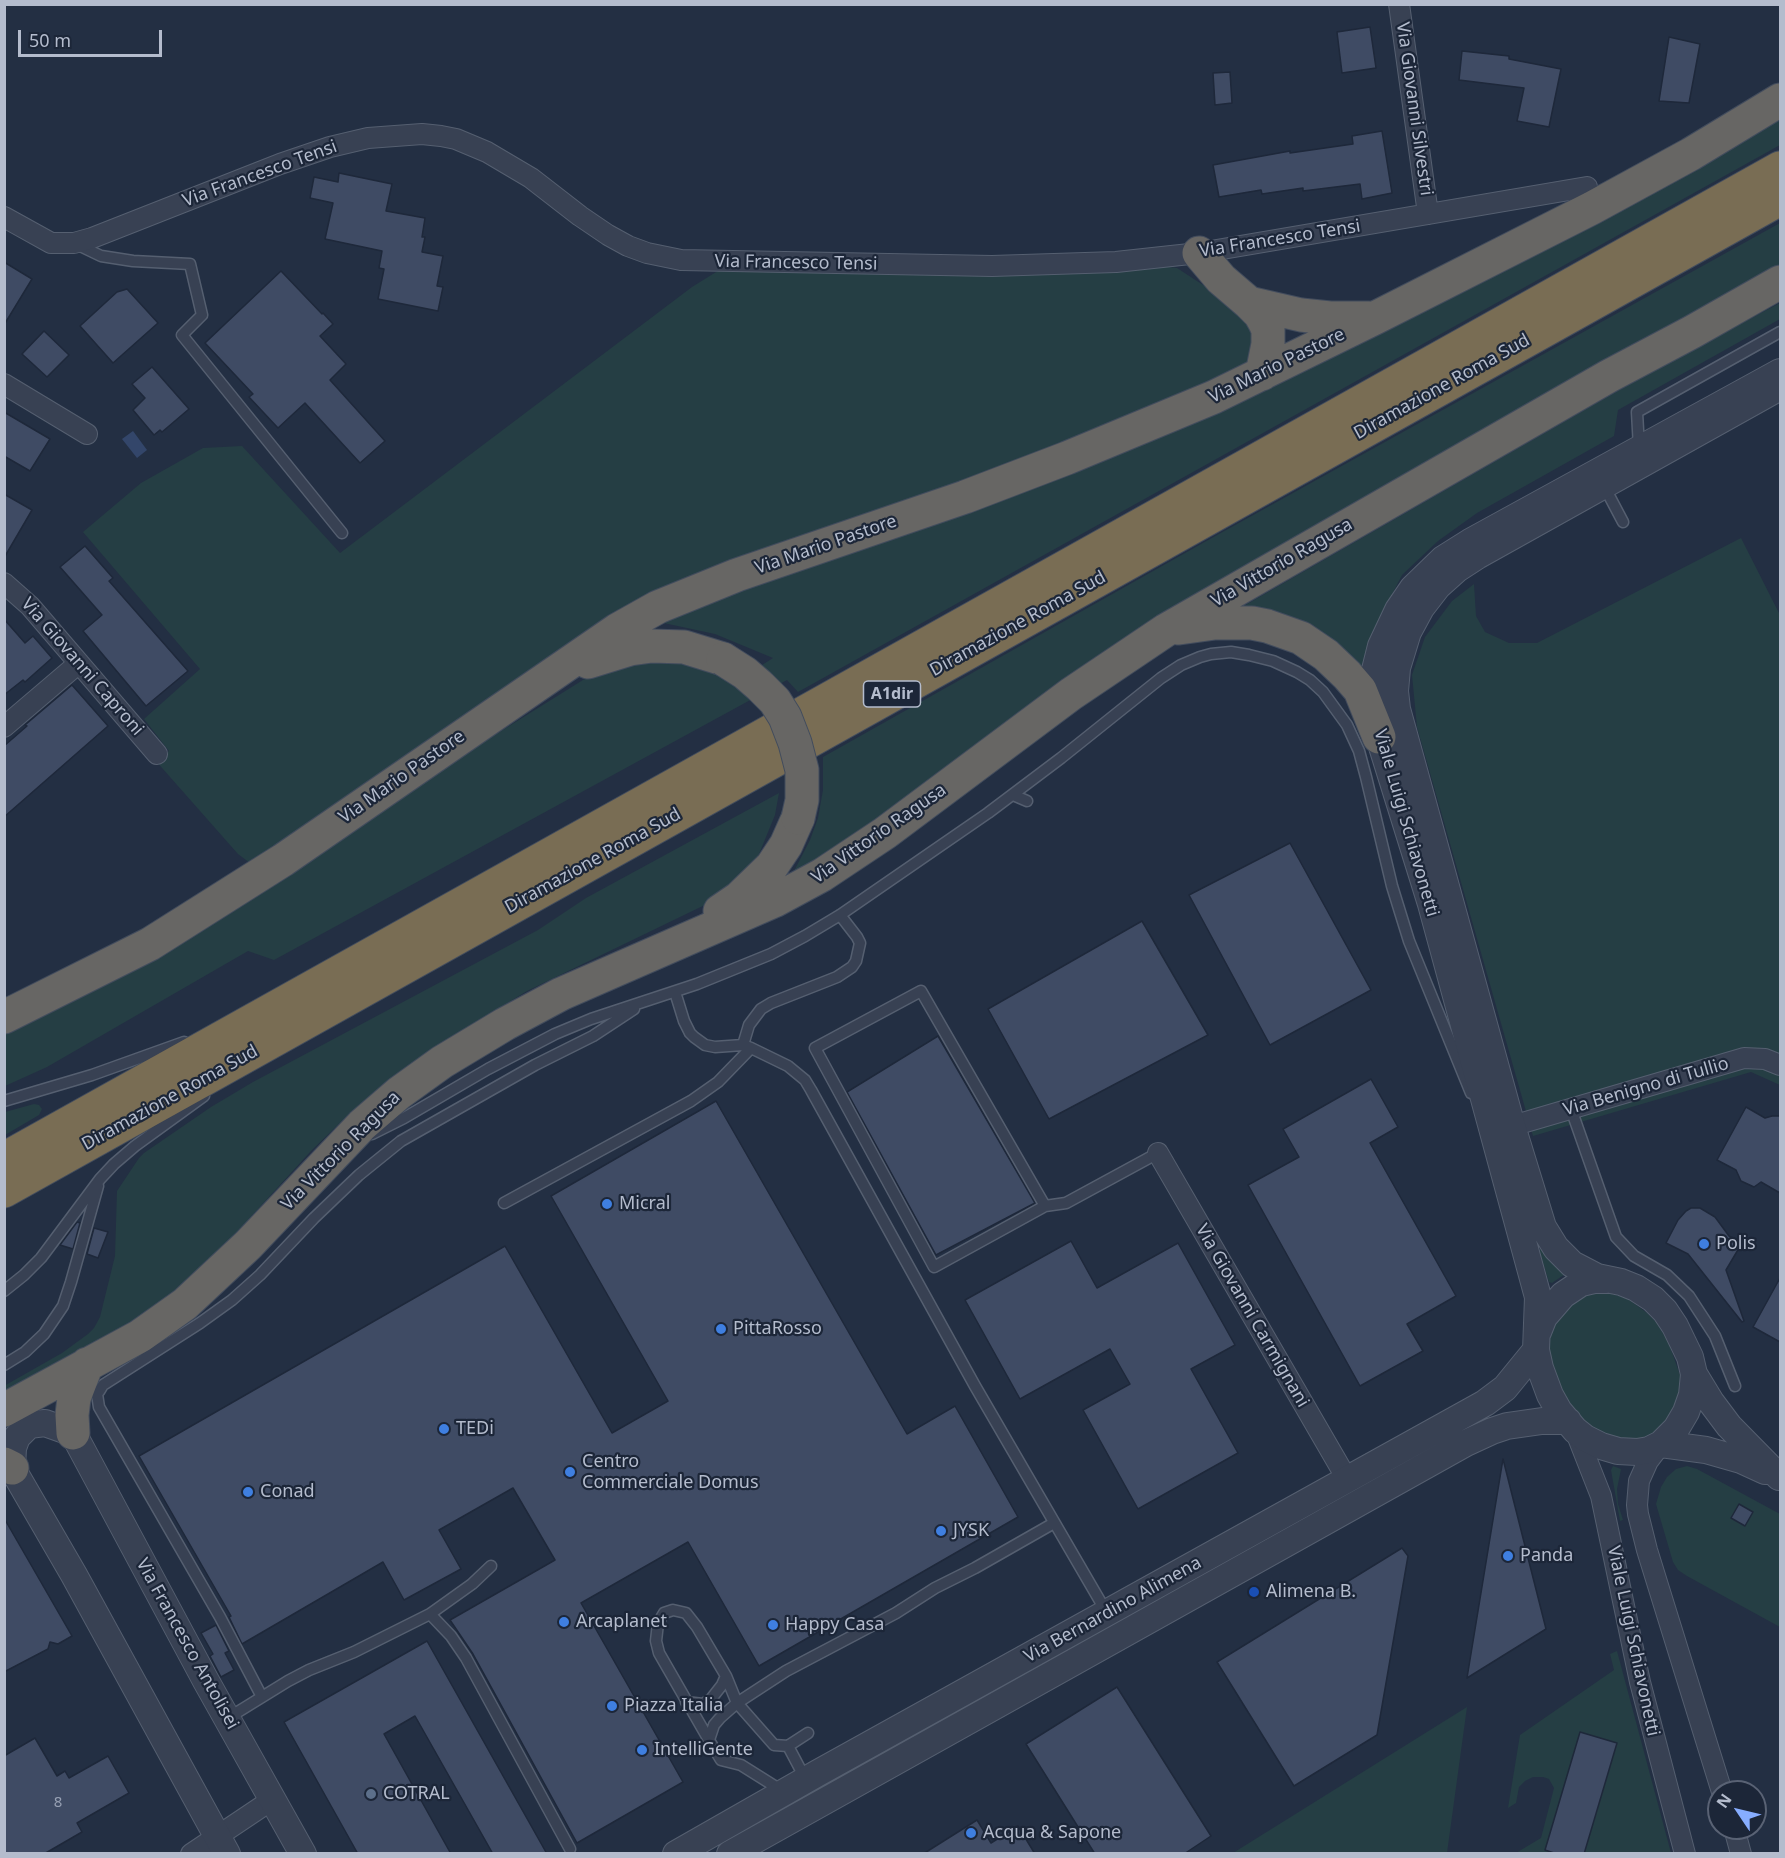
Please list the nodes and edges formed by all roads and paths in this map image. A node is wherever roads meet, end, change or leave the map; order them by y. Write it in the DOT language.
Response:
graph roads {
  1 [pos="1399,4"];
  2 [pos="1780,100"];
  3 [pos="1780,168"];
  4 [pos="1587,187"];
  5 [pos="1780,199"];
  6 [pos="1428,214"];
  7 [pos="4,217"];
  8 [pos="74,243"];
  9 [pos="1198,253"];
  10 [pos="1780,282"];
  11 [pos="1249,303"];
  12 [pos="1375,318"];
  13 [pos="1780,332"];
  14 [pos="1780,372"];
  15 [pos="1262,374"];
  16 [pos="4,384"];
  17 [pos="1780,387"];
  18 [pos="87,434"];
  19 [pos="1639,450"];
  20 [pos="1604,485"];
  21 [pos="1623,522"];
  22 [pos="342,533"];
  23 [pos="4,583"];
  24 [pos="1166,630"];
  25 [pos="79,663"];
  26 [pos="527,692"];
  27 [pos="4,727"];
  28 [pos="1379,737"];
  29 [pos="157,754"];
  30 [pos="1013,795"];
  31 [pos="1027,801"];
  32 [pos="840,915"];
  33 [pos="656,953"];
  34 [pos="348,968"];
  35 [pos="64,987"];
  36 [pos="675,992"];
  37 [pos="643,1003"];
  38 [pos="4,1004"];
  39 [pos="4,1017"];
  40 [pos="310,1020"];
  41 [pos="747,1047"];
  42 [pos="1780,1065"];
  43 [pos="4,1101"];
  44 [pos="1571,1109"];
  45 [pos="1512,1126"];
  46 [pos="344,1145"];
  47 [pos="1158,1153"];
  48 [pos="4,1159"];
  49 [pos="1502,1164"];
  50 [pos="100,1179"];
  51 [pos="4,1191"];
  52 [pos="504,1203"];
  53 [pos="1045,1206"];
  54 [pos="1606,1280"];
  55 [pos="4,1291"];
  56 [pos="1536,1344"];
  57 [pos="87,1364"];
  58 [pos="4,1365"];
  59 [pos="1694,1374"];
  60 [pos="1735,1386"];
  61 [pos="4,1410"];
  62 [pos="1571,1426"];
  63 [pos="73,1434"];
  64 [pos="1661,1444"];
  65 [pos="8,1466"];
  66 [pos="1780,1478"];
  67 [pos="1347,1479"];
  68 [pos="1054,1523"];
  69 [pos="490,1566"];
  70 [pos="1107,1613"];
  71 [pos="430,1614"];
  72 [pos="726,1676"];
  73 [pos="262,1697"];
  74 [pos="686,1702"];
  75 [pos="737,1702"];
  76 [pos="228,1718"];
  77 [pos="808,1732"];
  78 [pos="708,1740"];
  79 [pos="788,1746"];
  80 [pos="1718,1780"];
  81 [pos="795,1786"];
  82 [pos="273,1799"];
  83 [pos="222,1845"];
  84 [pos="570,1849"];
  85 [pos="191,1854"];
  86 [pos="303,1854"];
  87 [pos="676,1854"];
  88 [pos="730,1854"];
  89 [pos="1685,1854"];
  1 -- 6 [label="street, Via Giovanni Silvestri"];
  2 -- 12 [label="highway, Via Mario Pastore"];
  3 -- 34 [label="highway, Diramazione Roma Sud / A1dir"];
  4 -- 6 [label="street, Via Francesco Tensi"];
  5 -- 40 [label="highway, Diramazione Roma Sud / A1dir"];
  6 -- 9 [label="street, Via Francesco Tensi"];
  7 -- 8 [label="street, Via Francesco Tensi"];
  8 -- 9 [label="street, Via Francesco Tensi"];
  8 -- 22 [label="lane"];
  9 -- 11 [label="highway"];
  10 -- 24 [label="highway, Via Vittorio Ragusa"];
  11 -- 12 [label="highway"];
  11 -- 15 [label="highway"];
  12 -- 15 [label="highway, Via Mario Pastore"];
  13 -- 19 [label="lane"];
  14 -- 19 [label="street, Viale Luigi Schiavonetti"];
  15 -- 26 [label="highway, Via Mario Pastore"];
  16 -- 18 [label="street"];
  17 -- 20 [label="street, Viale Luigi Schiavonetti"];
  19 -- 28 [label="street, Viale Luigi Schiavonetti"];
  20 -- 21 [label="lane"];
  20 -- 45 [label="street, Viale Luigi Schiavonetti"];
  23 -- 25 [label="street, Via Giovanni Caproni"];
  24 -- 28 [label="highway"];
  24 -- 33 [label="highway, Via Vittorio Ragusa"];
  25 -- 27 [label="street"];
  25 -- 29 [label="street, Via Giovanni Caproni"];
  26 -- 33 [label="highway, bridge"];
  26 -- 35 [label="highway, Via Mario Pastore"];
  28 -- 49 [label="street, Viale Luigi Schiavonetti"];
  30 -- 31 [label="lane"];
  30 -- 32 [label="lane"];
  30 -- 49 [label="lane"];
  32 -- 36 [label="lane"];
  32 -- 41 [label="lane"];
  33 -- 46 [label="highway, Via Vittorio Ragusa"];
  34 -- 43 [label="lane"];
  34 -- 48 [label="highway, Diramazione Roma Sud / A1dir"];
  35 -- 38 [label="highway"];
  35 -- 39 [label="highway, Via Mario Pastore"];
  36 -- 37 [label="lane"];
  36 -- 41 [label="lane"];
  37 -- 46 [label="lane"];
  37 -- 73 [label="lane"];
  40 -- 50 [label="lane"];
  40 -- 51 [label="highway, Diramazione Roma Sud / A1dir"];
  41 -- 52 [label="lane"];
  41 -- 68 [label="lane"];
  42 -- 44 [label="street, Via Benigno di Tullio"];
  44 -- 45 [label="street, Via Benigno di Tullio"];
  44 -- 60 [label="lane"];
  45 -- 54 [label="street, Viale Luigi Schiavonetti"];
  46 -- 57 [label="highway, Via Vittorio Ragusa"];
  47 -- 53 [label="lane"];
  47 -- 67 [label="street, Via Giovanni Carmignani"];
  49 -- 56 [label="street, Viale Luigi Schiavonetti"];
  50 -- 55 [label="lane"];
  50 -- 58 [label="lane"];
  53 -- 53 [label="lane"];
  54 -- 56 [label="street, Viale Luigi Schiavonetti"];
  54 -- 59 [label="street, Viale Luigi Schiavonetti"];
  56 -- 62 [label="street, Viale Luigi Schiavonetti"];
  56 -- 67 [label="street, Via Bernardino Alimena"];
  57 -- 61 [label="highway, Via Vittorio Ragusa"];
  57 -- 63 [label="highway"];
  59 -- 64 [label="street, Viale Luigi Schiavonetti"];
  59 -- 66 [label="street"];
  62 -- 64 [label="street, Viale Luigi Schiavonetti"];
  62 -- 88 [label="street, Via Bernardino Alimena"];
  62 -- 89 [label="street, Viale Luigi Schiavonetti"];
  63 -- 65 [label="street"];
  63 -- 76 [label="street, Via Francesco Antolisei"];
  64 -- 66 [label="street"];
  64 -- 80 [label="street, Viale Luigi Schiavonetti"];
  65 -- 83 [label="street"];
  67 -- 70 [label="street, Via Bernardino Alimena"];
  68 -- 70 [label="lane"];
  68 -- 75 [label="lane"];
  69 -- 71 [label="lane"];
  70 -- 81 [label="street, Via Bernardino Alimena"];
  71 -- 73 [label="lane"];
  71 -- 84 [label="lane"];
  72 -- 74 [label="lane"];
  72 -- 74 [label="lane"];
  72 -- 75 [label="lane"];
  73 -- 76 [label="lane"];
  74 -- 78 [label="lane"];
  75 -- 78 [label="lane"];
  75 -- 79 [label="lane"];
  76 -- 82 [label="street, Via Francesco Antolisei"];
  77 -- 79 [label="lane"];
  78 -- 81 [label="lane"];
  79 -- 81 [label="lane"];
  81 -- 87 [label="street, Via Bernardino Alimena"];
  82 -- 83 [label="street"];
  82 -- 86 [label="street, Via Francesco Antolisei"];
  83 -- 85 [label="street"];
}
